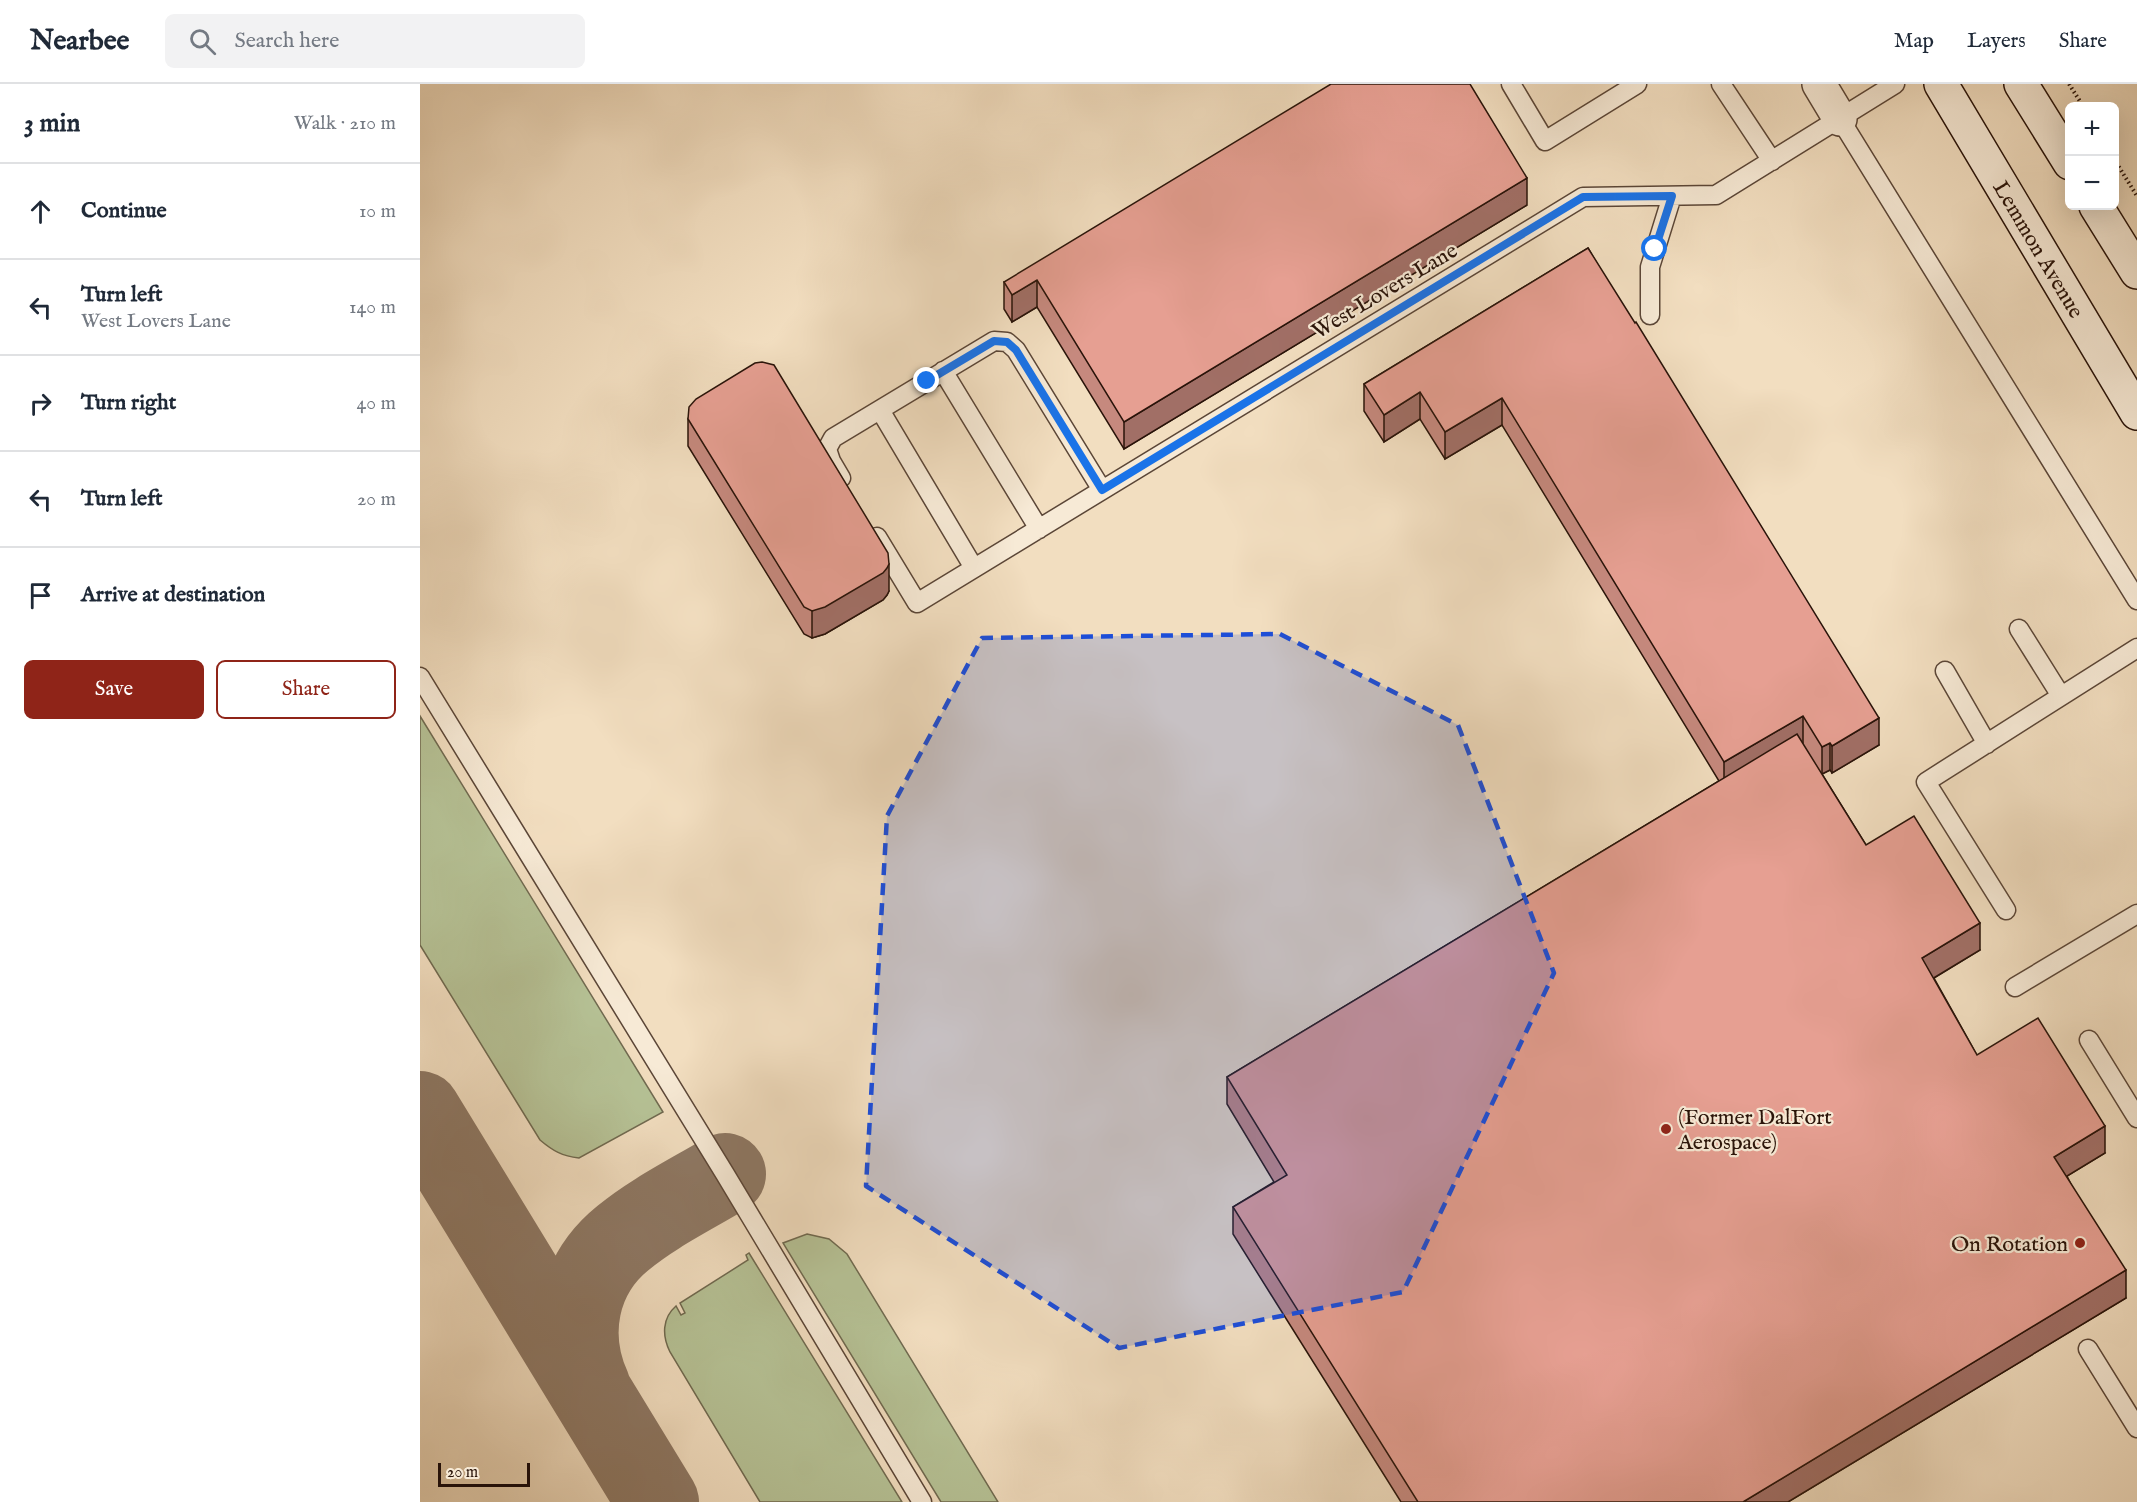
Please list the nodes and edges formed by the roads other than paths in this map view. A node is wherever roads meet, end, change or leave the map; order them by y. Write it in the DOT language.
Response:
graph roads {
  1 [pos="1511,84"];
  2 [pos="1637,84"];
  3 [pos="1721,84"];
  4 [pos="1819,84"];
  5 [pos="1895,84"];
  6 [pos="1941,84"];
  7 [pos="2021,84"];
  8 [pos="1840,119"];
  9 [pos="2066,156"];
  10 [pos="1772,161"];
  11 [pos="1672,196"];
  12 [pos="2098,210"];
  13 [pos="2137,272"];
  14 [pos="1650,315"];
  15 [pos="943,371"];
  16 [pos="880,410"];
  17 [pos="2137,413"];
  18 [pos="1102,490"];
  19 [pos="849,492"];
  20 [pos="868,522"];
  21 [pos="1039,529"];
  22 [pos="974,568"];
  23 [pos="2137,600"];
  24 [pos="2019,629"];
  25 [pos="2137,648"];
  26 [pos="1945,671"];
  27 [pos="420,677"];
  28 [pos="2061,696"];
  29 [pos="1987,744"];
  30 [pos="2006,910"];
  31 [pos="2137,914"];
  32 [pos="2015,987"];
  33 [pos="2089,1040"];
  34 [pos="2137,1118"];
  35 [pos="2088,1349"];
  36 [pos="2137,1428"];
  37 [pos="922,1502"];
  1 -- 2 [label="lane"];
  3 -- 10 [label="lane"];
  4 -- 8 [label="main road"];
  5 -- 8 [label="lane, West Lovers Lane"];
  6 -- 17 [label="main road, Lemmon Avenue"];
  7 -- 9 [label="main road"];
  8 -- 10 [label="lane, West Lovers Lane"];
  8 -- 23 [label="lane"];
  10 -- 11 [label="lane, West Lovers Lane"];
  11 -- 14 [label="lane"];
  11 -- 18 [label="lane, West Lovers Lane"];
  12 -- 13 [label="main road"];
  15 -- 16 [label="lane"];
  15 -- 18 [label="lane"];
  15 -- 21 [label="lane"];
  16 -- 19 [label="lane"];
  16 -- 22 [label="lane"];
  18 -- 21 [label="lane, West Lovers Lane"];
  20 -- 22 [label="lane, West Lovers Lane"];
  21 -- 22 [label="lane, West Lovers Lane"];
  24 -- 28 [label="lane"];
  25 -- 28 [label="lane"];
  26 -- 29 [label="lane"];
  27 -- 37 [label="lane"];
  28 -- 29 [label="lane"];
  29 -- 30 [label="lane"];
  31 -- 32 [label="lane"];
  33 -- 34 [label="lane"];
  35 -- 36 [label="lane"];
}
